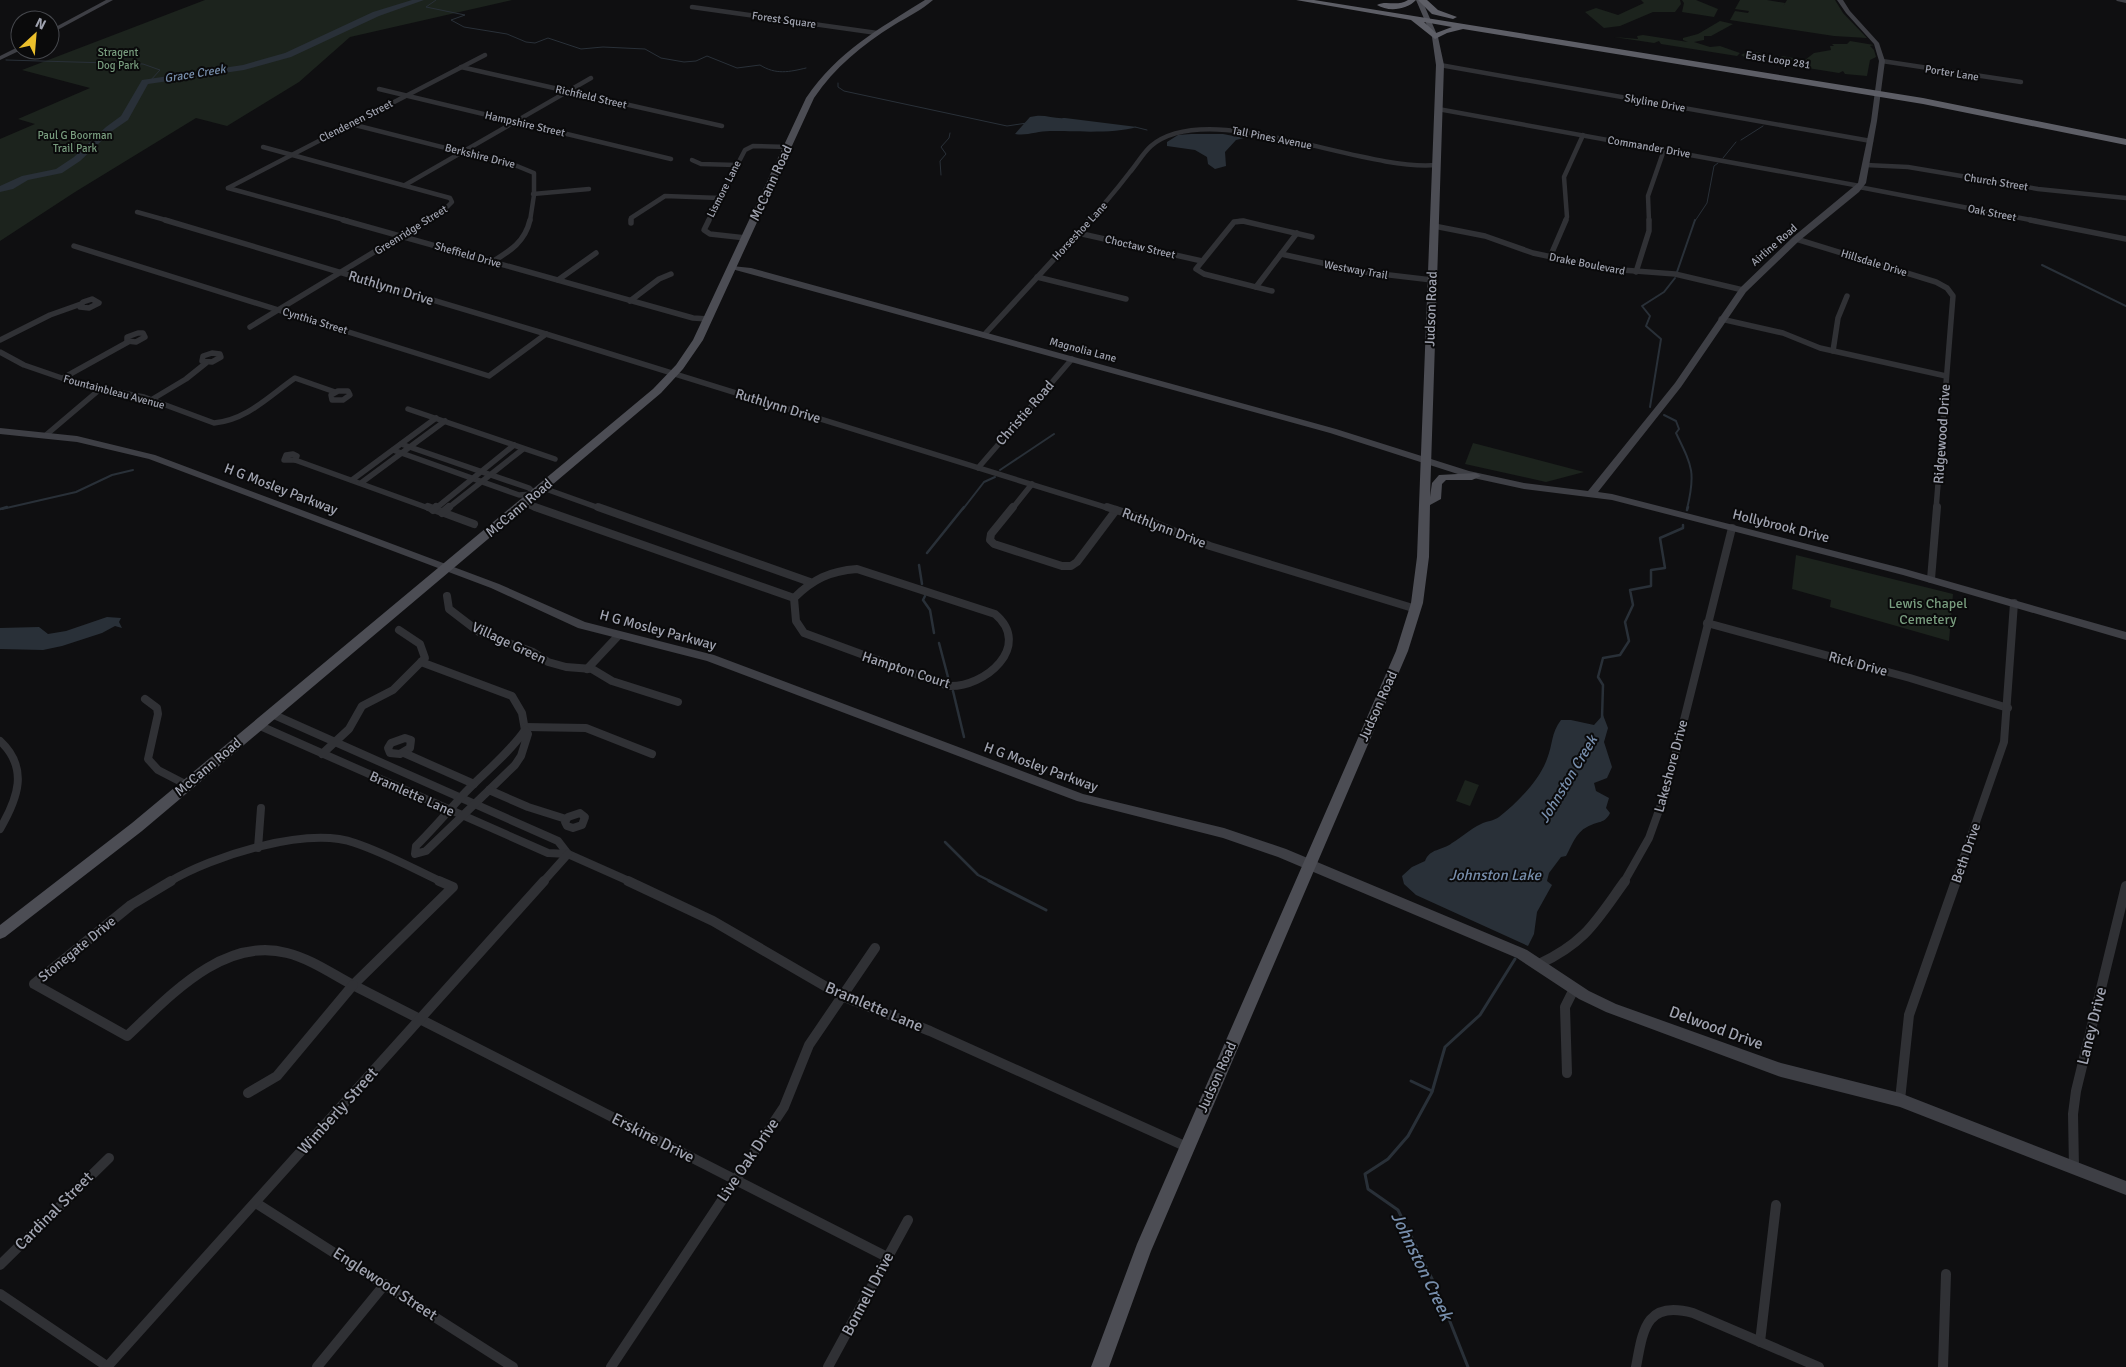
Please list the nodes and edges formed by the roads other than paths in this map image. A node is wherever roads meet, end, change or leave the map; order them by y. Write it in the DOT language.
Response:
graph roads {
  1 [pos="110,0"];
  2 [pos="930,0"];
  3 [pos="1300,0"];
  4 [pos="1340,0"];
  5 [pos="1412,0"];
  6 [pos="1421,0"];
  7 [pos="1840,0"];
  8 [pos="2119,0"];
  9 [pos="2126,1"];
  10 [pos="1360,3"];
  11 [pos="692,7"];
  12 [pos="1396,16"];
  13 [pos="1428,17"];
  14 [pos="1469,24"];
  15 [pos="60,27"];
  16 [pos="877,33"];
  17 [pos="1436,37"];
  18 [pos="1608,43"];
  19 [pos="1567,44"];
  20 [pos="485,54"];
  21 [pos="1882,61"];
  22 [pos="1440,66"];
  23 [pos="461,67"];
  24 [pos="591,78"];
  25 [pos="2021,82"];
  26 [pos="380,89"];
  27 [pos="568,91"];
  28 [pos="1878,91"];
  29 [pos="406,95"];
  30 [pos="1438,109"];
  31 [pos="516,121"];
  32 [pos="351,124"];
  33 [pos="722,126"];
  34 [pos="2058,127"];
  35 [pos="1177,132"];
  36 [pos="1583,135"];
  37 [pos="2126,135"];
  38 [pos="1871,141"];
  39 [pos="2126,142"];
  40 [pos="788,147"];
  41 [pos="264,148"];
  42 [pos="1664,150"];
  43 [pos="463,152"];
  44 [pos="291,155"];
  45 [pos="671,159"];
  46 [pos="692,160"];
  47 [pos="1436,165"];
  48 [pos="736,166"];
  49 [pos="1866,166"];
  50 [pos="405,185"];
  51 [pos="1859,187"];
  52 [pos="228,188"];
  53 [pos="589,189"];
  54 [pos="534,194"];
  55 [pos="720,198"];
  56 [pos="2126,198"];
  57 [pos="137,212"];
  58 [pos="631,223"];
  59 [pos="1434,226"];
  60 [pos="1078,233"];
  61 [pos="1297,233"];
  62 [pos="401,236"];
  63 [pos="1312,236"];
  64 [pos="746,238"];
  65 [pos="1796,239"];
  66 [pos="2126,239"];
  67 [pos="74,246"];
  68 [pos="596,253"];
  69 [pos="1281,254"];
  70 [pos="1550,257"];
  71 [pos="1202,261"];
  72 [pos="492,262"];
  73 [pos="732,268"];
  74 [pos="1636,272"];
  75 [pos="341,273"];
  76 [pos="671,274"];
  77 [pos="1037,277"];
  78 [pos="558,280"];
  79 [pos="1432,280"];
  80 [pos="1256,286"];
  81 [pos="1272,290"];
  82 [pos="1742,290"];
  83 [pos="1949,290"];
  84 [pos="1847,296"];
  85 [pos="1126,298"];
  86 [pos="630,301"];
  87 [pos="81,304"];
  88 [pos="279,310"];
  89 [pos="708,319"];
  90 [pos="1721,319"];
  91 [pos="250,327"];
  92 [pos="546,334"];
  93 [pos="984,335"];
  94 [pos="0,340"];
  95 [pos="128,342"];
  96 [pos="1832,351"];
  97 [pos="0,352"];
  98 [pos="1072,359"];
  99 [pos="206,363"];
  100 [pos="674,374"];
  101 [pos="1946,376"];
  102 [pos="63,378"];
  103 [pos="100,390"];
  104 [pos="335,392"];
  105 [pos="152,400"];
  106 [pos="408,409"];
  107 [pos="436,418"];
  108 [pos="445,421"];
  109 [pos="0,431"];
  110 [pos="46,435"];
  111 [pos="401,444"];
  112 [pos="514,446"];
  113 [pos="410,447"];
  114 [pos="523,449"];
  115 [pos="393,450"];
  116 [pos="402,453"];
  117 [pos="555,459"];
  118 [pos="295,460"];
  119 [pos="1426,462"];
  120 [pos="978,468"];
  121 [pos="481,472"];
  122 [pos="490,475"];
  123 [pos="1476,476"];
  124 [pos="473,478"];
  125 [pos="352,480"];
  126 [pos="482,481"];
  127 [pos="510,481"];
  128 [pos="361,483"];
  129 [pos="1032,484"];
  130 [pos="501,488"];
  131 [pos="539,491"];
  132 [pos="1592,494"];
  133 [pos="1424,503"];
  134 [pos="525,504"];
  135 [pos="433,510"];
  136 [pos="1116,510"];
  137 [pos="442,513"];
  138 [pos="474,524"];
  139 [pos="1732,528"];
  140 [pos="447,568"];
  141 [pos="1931,579"];
  142 [pos="810,582"];
  143 [pos="447,596"];
  144 [pos="794,598"];
  145 [pos="2014,603"];
  146 [pos="1416,609"];
  147 [pos="1707,622"];
  148 [pos="399,630"];
  149 [pos="618,636"];
  150 [pos="2126,636"];
  151 [pos="421,662"];
  152 [pos="587,669"];
  153 [pos="145,699"];
  154 [pos="678,702"];
  155 [pos="2008,708"];
  156 [pos="272,714"];
  157 [pos="258,725"];
  158 [pos="525,729"];
  159 [pos="0,741"];
  160 [pos="335,742"];
  161 [pos="404,752"];
  162 [pos="322,754"];
  163 [pos="652,754"];
  164 [pos="474,784"];
  165 [pos="187,785"];
  166 [pos="489,790"];
  167 [pos="460,798"];
  168 [pos="476,804"];
  169 [pos="261,808"];
  170 [pos="451,811"];
  171 [pos="462,816"];
  172 [pos="566,819"];
  173 [pos="0,829"];
  174 [pos="258,848"];
  175 [pos="415,854"];
  176 [pos="568,854"];
  177 [pos="1310,864"];
  178 [pos="404,865"];
  179 [pos="2126,886"];
  180 [pos="0,933"];
  181 [pos="875,948"];
  182 [pos="1539,964"];
  183 [pos="353,985"];
  184 [pos="1574,988"];
  185 [pos="842,996"];
  186 [pos="420,1020"];
  187 [pos="1567,1073"];
  188 [pos="248,1093"];
  189 [pos="1900,1100"];
  190 [pos="1187,1147"];
  191 [pos="109,1158"];
  192 [pos="2074,1168"];
  193 [pos="734,1179"];
  194 [pos="2126,1188"];
  195 [pos="256,1203"];
  196 [pos="1776,1205"];
  197 [pos="908,1220"];
  198 [pos="887,1257"];
  199 [pos="0,1265"];
  200 [pos="1946,1274"];
  201 [pos="385,1284"];
  202 [pos="0,1294"];
  203 [pos="1760,1342"];
  204 [pos="108,1367"];
  205 [pos="317,1367"];
  206 [pos="513,1367"];
  207 [pos="611,1367"];
  208 [pos="828,1367"];
  209 [pos="1100,1367"];
  210 [pos="1636,1367"];
  211 [pos="1819,1367"];
  212 [pos="1943,1367"];
  1 -- 15 [label="main road"];
  2 -- 16 [label="main road, McCann Road"];
  3 -- 12 [label="highway"];
  4 -- 10 [label="highway"];
  5 -- 10 [label="highway"];
  6 -- 13 [label="main road, Judson Road"];
  6 -- 14 [label="highway"];
  7 -- 21 [label="main road"];
  8 -- 9 [label="main road"];
  10 -- 13 [label="highway"];
  11 -- 16 [label="street, Forest Square"];
  12 -- 13 [label="highway"];
  12 -- 17 [label="highway"];
  13 -- 14 [label="highway, East Loop 281"];
  13 -- 17 [label="main road, Judson Road"];
  14 -- 17 [label="highway"];
  14 -- 18 [label="highway, East Loop 281"];
  14 -- 19 [label="highway, East Loop 281"];
  16 -- 40 [label="main road, McCann Road"];
  17 -- 22 [label="main road, Judson Road"];
  18 -- 19 [label="highway"];
  18 -- 28 [label="highway, East Loop 281"];
  19 -- 28 [label="highway, East Loop 281"];
  20 -- 23 [label="street, Clendenen Street"];
  21 -- 25 [label="street, Porter Lane"];
  21 -- 28 [label="main road"];
  22 -- 30 [label="main road, Judson Road"];
  22 -- 38 [label="street, Skyline Drive"];
  23 -- 27 [label="street, Richfield Street"];
  23 -- 29 [label="street, Clendenen Street"];
  24 -- 27 [label="street"];
  26 -- 29 [label="street, Hampshire Street"];
  27 -- 31 [label="street"];
  27 -- 33 [label="street, Richfield Street"];
  28 -- 34 [label="highway, East Loop 281"];
  28 -- 37 [label="highway, East Loop 281"];
  28 -- 38 [label="main road"];
  29 -- 31 [label="street, Hampshire Street"];
  29 -- 32 [label="street, Clendenen Street"];
  30 -- 36 [label="street, Commander Drive"];
  30 -- 47 [label="main road, Judson Road"];
  31 -- 43 [label="street"];
  31 -- 45 [label="street, Hampshire Street"];
  32 -- 43 [label="street, Berkshire Drive"];
  32 -- 44 [label="street, Clendenen Street"];
  34 -- 37 [label="highway"];
  34 -- 39 [label="highway, East Loop 281"];
  35 -- 47 [label="street, Tall Pines Avenue"];
  35 -- 60 [label="street, Horseshoe Lane"];
  36 -- 42 [label="street, Commander Drive"];
  36 -- 70 [label="street"];
  38 -- 49 [label="main road"];
  40 -- 48 [label="street, Lismore Lane"];
  40 -- 64 [label="main road, McCann Road"];
  41 -- 44 [label="street, Greenridge Street"];
  42 -- 51 [label="street, Commander Drive"];
  42 -- 74 [label="street"];
  43 -- 50 [label="street"];
  43 -- 54 [label="street, Berkshire Drive"];
  44 -- 50 [label="street, Greenridge Street"];
  44 -- 52 [label="street, Clendenen Street"];
  46 -- 48 [label="street"];
  47 -- 59 [label="main road, Judson Road"];
  48 -- 55 [label="street, Lismore Lane"];
  49 -- 51 [label="main road"];
  49 -- 56 [label="street, Church Street"];
  50 -- 62 [label="street, Greenridge Street"];
  51 -- 65 [label="main road, Airline Road"];
  51 -- 66 [label="street, Oak Street"];
  52 -- 62 [label="street, Sheffield Drive"];
  53 -- 54 [label="street"];
  54 -- 72 [label="street, Berkshire Drive"];
  55 -- 58 [label="street"];
  55 -- 64 [label="street, Lismore Lane"];
  57 -- 75 [label="street, Ruthlynn Drive"];
  59 -- 70 [label="street, Drake Boulevard"];
  59 -- 79 [label="main road, Judson Road"];
  60 -- 71 [label="street, Choctaw Street"];
  60 -- 77 [label="street, Horseshoe Lane"];
  61 -- 63 [label="street"];
  61 -- 69 [label="street"];
  61 -- 71 [label="street"];
  62 -- 72 [label="street, Sheffield Drive"];
  62 -- 75 [label="street, Greenridge Street"];
  64 -- 73 [label="main road, McCann Road"];
  65 -- 82 [label="main road, Airline Road"];
  65 -- 83 [label="street, Hillsdale Drive"];
  67 -- 88 [label="street, Cynthia Street"];
  68 -- 78 [label="street"];
  69 -- 79 [label="street, Westway Trail"];
  69 -- 80 [label="street"];
  70 -- 74 [label="street, Drake Boulevard"];
  71 -- 80 [label="street"];
  72 -- 78 [label="street, Sheffield Drive"];
  73 -- 89 [label="main road, McCann Road"];
  73 -- 93 [label="main road, Magnolia Lane"];
  74 -- 82 [label="street, Drake Boulevard"];
  75 -- 88 [label="street, Greenridge Street"];
  75 -- 92 [label="street, Ruthlynn Drive"];
  76 -- 86 [label="street"];
  77 -- 85 [label="street"];
  77 -- 93 [label="street, Horseshoe Lane"];
  78 -- 86 [label="street, Sheffield Drive"];
  79 -- 119 [label="main road, Judson Road"];
  80 -- 81 [label="street"];
  82 -- 90 [label="main road, Airline Road"];
  83 -- 101 [label="street, Ridgewood Drive"];
  84 -- 96 [label="street"];
  86 -- 89 [label="street, Sheffield Drive"];
  87 -- 94 [label="street"];
  88 -- 91 [label="street, Greenridge Street"];
  88 -- 92 [label="street, Cynthia Street"];
  89 -- 100 [label="main road, McCann Road"];
  90 -- 96 [label="street"];
  90 -- 132 [label="main road, Airline Road"];
  92 -- 100 [label="street, Ruthlynn Drive"];
  93 -- 98 [label="main road, Magnolia Lane"];
  95 -- 102 [label="street"];
  96 -- 101 [label="street"];
  97 -- 102 [label="street, Fountainbleau Avenue"];
  98 -- 119 [label="main road, Magnolia Lane"];
  98 -- 120 [label="street, Christie Road"];
  99 -- 105 [label="street"];
  100 -- 120 [label="street, Ruthlynn Drive"];
  100 -- 131 [label="main road, McCann Road"];
  101 -- 141 [label="street, Ridgewood Drive"];
  102 -- 103 [label="street, Fountainbleau Avenue"];
  103 -- 105 [label="street, Fountainbleau Avenue"];
  103 -- 110 [label="street"];
  104 -- 105 [label="street, Fountainbleau Avenue"];
  106 -- 107 [label="street"];
  107 -- 108 [label="street"];
  107 -- 111 [label="street"];
  108 -- 112 [label="street"];
  108 -- 113 [label="street"];
  109 -- 110 [label="main road, H G Mosley Parkway"];
  110 -- 140 [label="main road, H G Mosley Parkway"];
  111 -- 113 [label="street"];
  111 -- 115 [label="street"];
  112 -- 114 [label="street"];
  112 -- 121 [label="street"];
  113 -- 116 [label="street"];
  113 -- 121 [label="street"];
  114 -- 117 [label="street"];
  114 -- 122 [label="street"];
  115 -- 116 [label="street"];
  115 -- 125 [label="street"];
  116 -- 124 [label="street"];
  116 -- 128 [label="street"];
  118 -- 125 [label="street"];
  119 -- 123 [label="main road, Hollybrook Drive"];
  119 -- 133 [label="main road, Judson Road"];
  120 -- 129 [label="street, Ruthlynn Drive"];
  121 -- 122 [label="street"];
  121 -- 124 [label="street"];
  122 -- 126 [label="street"];
  122 -- 127 [label="street"];
  123 -- 132 [label="main road, Hollybrook Drive"];
  123 -- 133 [label="main road"];
  124 -- 126 [label="street"];
  124 -- 135 [label="street"];
  125 -- 128 [label="street"];
  126 -- 130 [label="street"];
  126 -- 137 [label="street"];
  127 -- 130 [label="street"];
  127 -- 131 [label="street"];
  128 -- 135 [label="street"];
  129 -- 136 [label="street, Ruthlynn Drive"];
  129 -- 136 [label="street"];
  130 -- 131 [label="street"];
  131 -- 134 [label="main road, McCann Road"];
  131 -- 142 [label="street"];
  132 -- 139 [label="main road, Hollybrook Drive"];
  133 -- 146 [label="main road, Judson Road"];
  134 -- 140 [label="main road, McCann Road"];
  134 -- 144 [label="street"];
  135 -- 137 [label="street"];
  136 -- 146 [label="street, Ruthlynn Drive"];
  137 -- 138 [label="street"];
  139 -- 141 [label="main road, Hollybrook Drive"];
  139 -- 147 [label="street, Lakeshore Drive"];
  140 -- 149 [label="main road, H G Mosley Parkway"];
  140 -- 156 [label="main road, McCann Road"];
  141 -- 145 [label="main road, Hollybrook Drive"];
  142 -- 144 [label="street, Hampton Court"];
  142 -- 144 [label="street, Hampton Court"];
  143 -- 152 [label="street, Village Green"];
  145 -- 150 [label="main road, Hollybrook Drive"];
  145 -- 155 [label="street, Beth Drive"];
  146 -- 177 [label="main road, Judson Road"];
  147 -- 155 [label="street, Rick Drive"];
  147 -- 182 [label="street, Lakeshore Drive"];
  148 -- 151 [label="street"];
  149 -- 152 [label="street"];
  149 -- 177 [label="main road, H G Mosley Parkway"];
  151 -- 158 [label="street"];
  151 -- 160 [label="street"];
  152 -- 154 [label="street, Village Green"];
  153 -- 165 [label="street"];
  155 -- 189 [label="street, Beth Drive"];
  156 -- 157 [label="main road, McCann Road"];
  156 -- 160 [label="street, Bramlette Lane"];
  157 -- 162 [label="street, Bramlette Lane"];
  157 -- 165 [label="main road, McCann Road"];
  158 -- 163 [label="street"];
  158 -- 164 [label="street"];
  158 -- 166 [label="street"];
  159 -- 173 [label="street"];
  160 -- 162 [label="street"];
  160 -- 167 [label="street, Bramlette Lane"];
  161 -- 164 [label="street"];
  162 -- 170 [label="street, Bramlette Lane"];
  164 -- 167 [label="street"];
  165 -- 180 [label="main road, McCann Road"];
  166 -- 168 [label="street"];
  166 -- 172 [label="street"];
  167 -- 168 [label="street, Bramlette Lane"];
  167 -- 170 [label="street"];
  168 -- 171 [label="street"];
  168 -- 176 [label="street, Bramlette Lane"];
  169 -- 174 [label="street"];
  170 -- 171 [label="street, Bramlette Lane"];
  170 -- 175 [label="street"];
  171 -- 175 [label="street"];
  171 -- 176 [label="street, Bramlette Lane"];
  174 -- 178 [label="street, Stonegate Drive"];
  174 -- 183 [label="street, Stonegate Drive"];
  175 -- 178 [label="street"];
  176 -- 185 [label="street, Bramlette Lane"];
  176 -- 186 [label="street, Wimberly Street"];
  177 -- 182 [label="main road, Delwood Drive"];
  177 -- 190 [label="main road, Judson Road"];
  178 -- 183 [label="street, Stonegate Drive"];
  179 -- 192 [label="street, Laney Drive"];
  181 -- 185 [label="street, Live Oak Drive"];
  182 -- 184 [label="main road, Delwood Drive"];
  183 -- 186 [label="street, Stonegate Drive"];
  183 -- 188 [label="street"];
  184 -- 187 [label="street"];
  184 -- 189 [label="main road, Delwood Drive"];
  185 -- 190 [label="street, Bramlette Lane"];
  185 -- 193 [label="street, Live Oak Drive"];
  186 -- 193 [label="street, Erskine Drive"];
  186 -- 195 [label="street, Wimberly Street"];
  189 -- 192 [label="main road, Delwood Drive"];
  190 -- 209 [label="main road, Judson Road"];
  191 -- 199 [label="street, Cardinal Street"];
  192 -- 194 [label="main road, Delwood Drive"];
  193 -- 198 [label="street, Erskine Drive"];
  193 -- 207 [label="street, Live Oak Drive"];
  195 -- 201 [label="street, Englewood Street"];
  195 -- 204 [label="street, Wimberly Street"];
  196 -- 203 [label="street"];
  197 -- 198 [label="street, Bonnell Drive"];
  198 -- 208 [label="street, Bonnell Drive"];
  200 -- 212 [label="street"];
  201 -- 205 [label="street"];
  201 -- 206 [label="street, Englewood Street"];
  202 -- 204 [label="street"];
  203 -- 210 [label="street"];
  203 -- 211 [label="street"];
}
